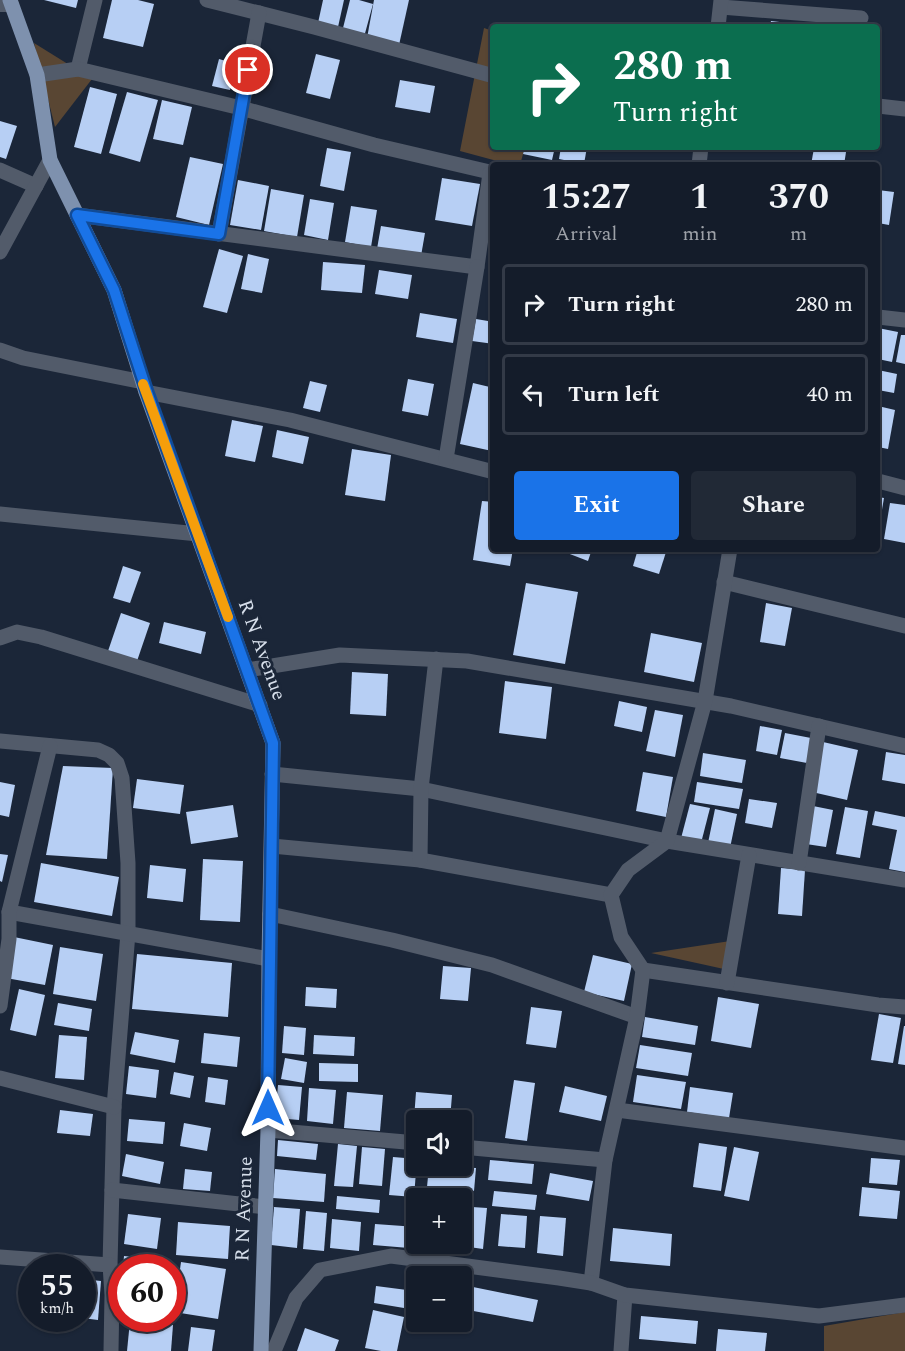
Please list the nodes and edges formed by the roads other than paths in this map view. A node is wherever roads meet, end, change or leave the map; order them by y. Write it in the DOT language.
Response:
graph roads {
  1 [pos="95,0"];
  2 [pos="207,0"];
  3 [pos="8,3"];
  4 [pos="721,3"];
  5 [pos="259,13"];
  6 [pos="861,18"];
  7 [pos="718,24"];
  8 [pos="78,69"];
  9 [pos="37,75"];
  10 [pos="490,75"];
  11 [pos="880,106"];
  12 [pos="241,108"];
  13 [pos="905,109"];
  14 [pos="50,160"];
  15 [pos="0,170"];
  16 [pos="490,173"];
  17 [pos="36,186"];
  18 [pos="490,186"];
  19 [pos="77,215"];
  20 [pos="219,234"];
  21 [pos="0,252"];
  22 [pos="477,267"];
  23 [pos="880,317"];
  24 [pos="905,320"];
  25 [pos="0,350"];
  26 [pos="145,387"];
  27 [pos="446,459"];
  28 [pos="490,471"];
  29 [pos="880,482"];
  30 [pos="905,488"];
  31 [pos="0,514"];
  32 [pos="198,534"];
  33 [pos="729,552"];
  34 [pos="724,582"];
  35 [pos="905,626"];
  36 [pos="0,638"];
  37 [pos="436,659"];
  38 [pos="247,670"];
  39 [pos="705,702"];
  40 [pos="260,705"];
  41 [pos="819,726"];
  42 [pos="0,741"];
  43 [pos="50,746"];
  44 [pos="905,746"];
  45 [pos="272,774"];
  46 [pos="421,789"];
  47 [pos="667,841"];
  48 [pos="272,846"];
  49 [pos="749,855"];
  50 [pos="420,860"];
  51 [pos="799,863"];
  52 [pos="905,880"];
  53 [pos="611,895"];
  54 [pos="9,912"];
  55 [pos="270,914"];
  56 [pos="128,933"];
  57 [pos="4,938"];
  58 [pos="269,959"];
  59 [pos="643,970"];
  60 [pos="727,983"];
  61 [pos="0,1006"];
  62 [pos="905,1007"];
  63 [pos="637,1017"];
  64 [pos="0,1078"];
  65 [pos="114,1107"];
  66 [pos="617,1110"];
  67 [pos="268,1130"];
  68 [pos="406,1142"];
  69 [pos="905,1148"];
  70 [pos="472,1149"];
  71 [pos="605,1160"];
  72 [pos="112,1190"];
  73 [pos="266,1207"];
  74 [pos="110,1254"];
  75 [pos="0,1257"];
  76 [pos="108,1265"];
  77 [pos="591,1283"];
  78 [pos="625,1295"];
  79 [pos="905,1305"];
  80 [pos="111,1332"];
  81 [pos="111,1351"];
  82 [pos="261,1351"];
  83 [pos="274,1351"];
  84 [pos="621,1351"];
  1 -- 8 [label="street"];
  2 -- 5 [label="street"];
  3 -- 9 [label="main road, R N Avenue"];
  4 -- 6 [label="street"];
  4 -- 7 [label="street"];
  5 -- 10 [label="street"];
  5 -- 12 [label="street"];
  8 -- 9 [label="street"];
  8 -- 12 [label="street"];
  9 -- 14 [label="main road, R N Avenue"];
  11 -- 13 [label="street"];
  12 -- 16 [label="street"];
  12 -- 20 [label="street"];
  14 -- 17 [label="street"];
  14 -- 19 [label="main road, R N Avenue"];
  15 -- 17 [label="street"];
  17 -- 21 [label="street"];
  18 -- 22 [label="street"];
  19 -- 20 [label="street"];
  19 -- 26 [label="main road, R N Avenue"];
  20 -- 22 [label="street"];
  22 -- 27 [label="street"];
  23 -- 24 [label="street"];
  25 -- 26 [label="street"];
  26 -- 27 [label="street"];
  26 -- 32 [label="main road, R N Avenue"];
  27 -- 28 [label="street"];
  29 -- 30 [label="street"];
  31 -- 32 [label="street"];
  32 -- 38 [label="main road, R N Avenue"];
  33 -- 34 [label="street"];
  34 -- 35 [label="street"];
  34 -- 39 [label="street"];
  36 -- 40 [label="street"];
  37 -- 38 [label="street"];
  37 -- 39 [label="street"];
  37 -- 46 [label="street"];
  38 -- 40 [label="main road, R N Avenue"];
  39 -- 41 [label="street"];
  39 -- 47 [label="street"];
  40 -- 45 [label="main road, R N Avenue"];
  41 -- 44 [label="street"];
  41 -- 51 [label="street"];
  42 -- 43 [label="street"];
  43 -- 54 [label="street"];
  43 -- 56 [label="street"];
  45 -- 46 [label="street"];
  45 -- 48 [label="main road, R N Avenue"];
  46 -- 47 [label="street"];
  46 -- 50 [label="street"];
  47 -- 49 [label="street"];
  47 -- 53 [label="street"];
  48 -- 50 [label="street"];
  48 -- 55 [label="main road, R N Avenue"];
  49 -- 51 [label="street"];
  49 -- 60 [label="street"];
  50 -- 53 [label="street"];
  51 -- 52 [label="street"];
  53 -- 59 [label="street"];
  54 -- 56 [label="street"];
  54 -- 57 [label="street"];
  55 -- 58 [label="main road, R N Avenue"];
  55 -- 63 [label="street"];
  56 -- 58 [label="street"];
  56 -- 65 [label="street"];
  57 -- 61 [label="street"];
  58 -- 67 [label="main road, R N Avenue"];
  59 -- 60 [label="street"];
  59 -- 63 [label="street"];
  60 -- 62 [label="street"];
  63 -- 66 [label="street"];
  64 -- 65 [label="street"];
  65 -- 72 [label="street"];
  66 -- 69 [label="street"];
  66 -- 71 [label="street"];
  67 -- 68 [label="street"];
  67 -- 73 [label="main road, R N Avenue"];
  70 -- 71 [label="street"];
  71 -- 77 [label="street"];
  72 -- 73 [label="street"];
  72 -- 74 [label="street"];
  73 -- 82 [label="main road, R N Avenue"];
  75 -- 76 [label="street"];
  77 -- 78 [label="street"];
  77 -- 83 [label="street"];
  78 -- 79 [label="street"];
  78 -- 84 [label="street"];
  80 -- 81 [label="street"];
}
